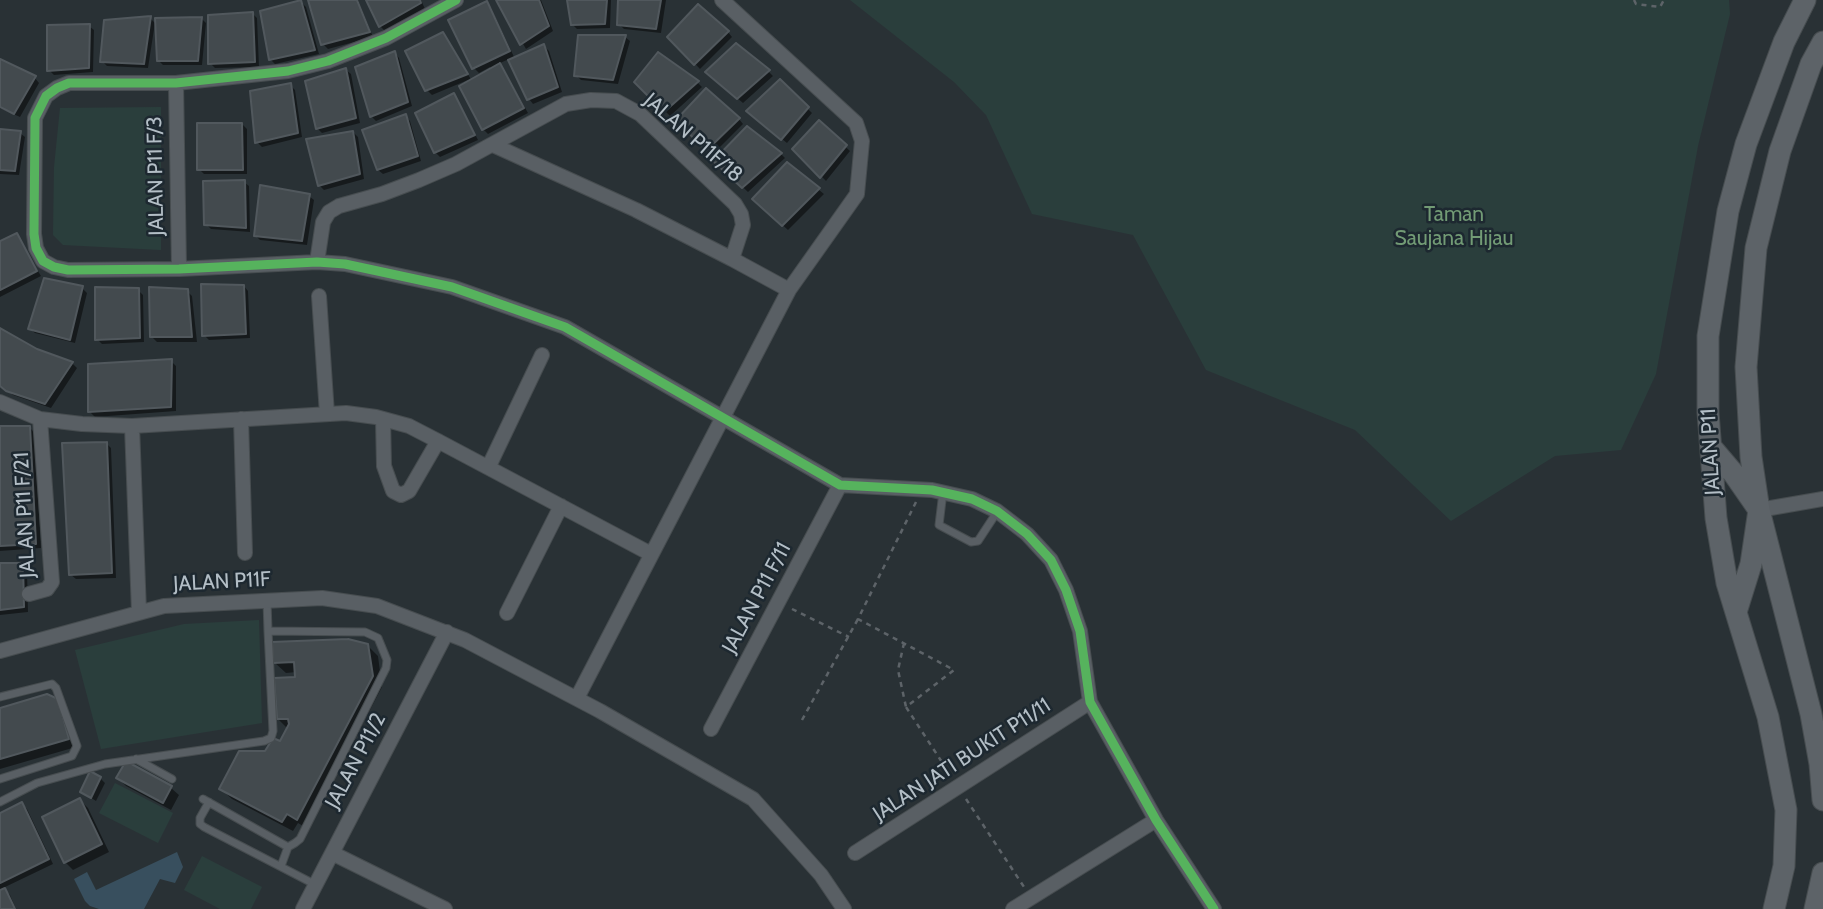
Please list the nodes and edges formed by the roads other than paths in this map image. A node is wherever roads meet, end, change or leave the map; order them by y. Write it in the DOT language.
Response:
graph roads {
  1 [pos="456,0"];
  2 [pos="722,0"];
  3 [pos="1805,0"];
  4 [pos="1823,42"];
  5 [pos="176,83"];
  6 [pos="492,145"];
  7 [pos="732,258"];
  8 [pos="317,262"];
  9 [pos="179,269"];
  10 [pos="789,290"];
  11 [pos="319,296"];
  12 [pos="542,355"];
  13 [pos="0,402"];
  14 [pos="327,414"];
  15 [pos="722,418"];
  16 [pos="40,419"];
  17 [pos="242,419"];
  18 [pos="383,419"];
  19 [pos="132,426"];
  20 [pos="438,440"];
  21 [pos="1711,447"];
  22 [pos="489,466"];
  23 [pos="840,485"];
  24 [pos="943,492"];
  25 [pos="1823,499"];
  26 [pos="561,506"];
  27 [pos="1759,510"];
  28 [pos="997,511"];
  29 [pos="245,553"];
  30 [pos="651,554"];
  31 [pos="29,594"];
  32 [pos="267,600"];
  33 [pos="139,612"];
  34 [pos="1736,612"];
  35 [pos="507,613"];
  36 [pos="268,631"];
  37 [pos="447,632"];
  38 [pos="0,651"];
  39 [pos="0,697"];
  40 [pos="577,698"];
  41 [pos="1090,702"];
  42 [pos="712,729"];
  43 [pos="135,759"];
  44 [pos="0,779"];
  45 [pos="172,779"];
  46 [pos="1823,800"];
  47 [pos="0,802"];
  48 [pos="1156,820"];
  49 [pos="288,847"];
  50 [pos="332,853"];
  51 [pos="855,853"];
  52 [pos="281,866"];
  53 [pos="1823,873"];
  54 [pos="316,885"];
  55 [pos="1034,903"];
  56 [pos="303,909"];
  57 [pos="445,909"];
  58 [pos="844,909"];
  59 [pos="1013,909"];
  60 [pos="1214,909"];
  61 [pos="1774,909"];
  62 [pos="1815,909"];
  1 -- 5 [label="street"];
  2 -- 10 [label="street"];
  3 -- 21 [label="main road, JALAN P11"];
  4 -- 27 [label="main road, JALAN P11"];
  5 -- 9 [label="street, JALAN P11 F/3"];
  5 -- 9 [label="street"];
  6 -- 7 [label="street"];
  6 -- 7 [label="street, JALAN P11F/18"];
  6 -- 8 [label="street, JALAN P11F/18"];
  7 -- 10 [label="street"];
  8 -- 9 [label="street"];
  8 -- 15 [label="street"];
  10 -- 15 [label="street"];
  11 -- 14 [label="street"];
  12 -- 22 [label="street"];
  13 -- 16 [label="street"];
  14 -- 17 [label="street"];
  14 -- 18 [label="street"];
  15 -- 23 [label="street"];
  15 -- 30 [label="street"];
  16 -- 19 [label="street"];
  16 -- 31 [label="street, JALAN P11 F/21"];
  17 -- 19 [label="street"];
  17 -- 29 [label="street"];
  18 -- 20 [label="street"];
  18 -- 20 [label="street"];
  19 -- 33 [label="street"];
  20 -- 22 [label="street"];
  21 -- 27 [label="main road"];
  21 -- 34 [label="main road, JALAN P11"];
  22 -- 26 [label="street"];
  23 -- 24 [label="street"];
  23 -- 42 [label="street, JALAN P11 F/11"];
  24 -- 28 [label="street"];
  24 -- 28 [label="lane"];
  25 -- 27 [label="street"];
  26 -- 30 [label="street"];
  26 -- 35 [label="street"];
  27 -- 34 [label="main road"];
  27 -- 46 [label="main road, JALAN P11"];
  28 -- 41 [label="street"];
  30 -- 40 [label="street"];
  32 -- 33 [label="street, JALAN P11F"];
  32 -- 36 [label="lane"];
  32 -- 37 [label="street, JALAN P11F"];
  33 -- 38 [label="street, JALAN P11F"];
  34 -- 61 [label="main road, JALAN P11"];
  36 -- 43 [label="lane"];
  36 -- 49 [label="lane"];
  37 -- 40 [label="street, JALAN P11F"];
  37 -- 50 [label="street, JALAN P11/2"];
  39 -- 44 [label="lane"];
  40 -- 58 [label="street, JALAN P11F"];
  41 -- 48 [label="street"];
  41 -- 51 [label="street, JALAN JATI BUKIT P11/11"];
  43 -- 45 [label="lane"];
  43 -- 47 [label="lane"];
  48 -- 55 [label="street"];
  48 -- 60 [label="street"];
  49 -- 52 [label="lane"];
  49 -- 52 [label="lane"];
  50 -- 54 [label="street, JALAN P11/2"];
  50 -- 57 [label="street"];
  52 -- 54 [label="lane"];
  53 -- 62 [label="main road"];
  54 -- 56 [label="street, JALAN P11/2"];
  55 -- 59 [label="street"];
}
